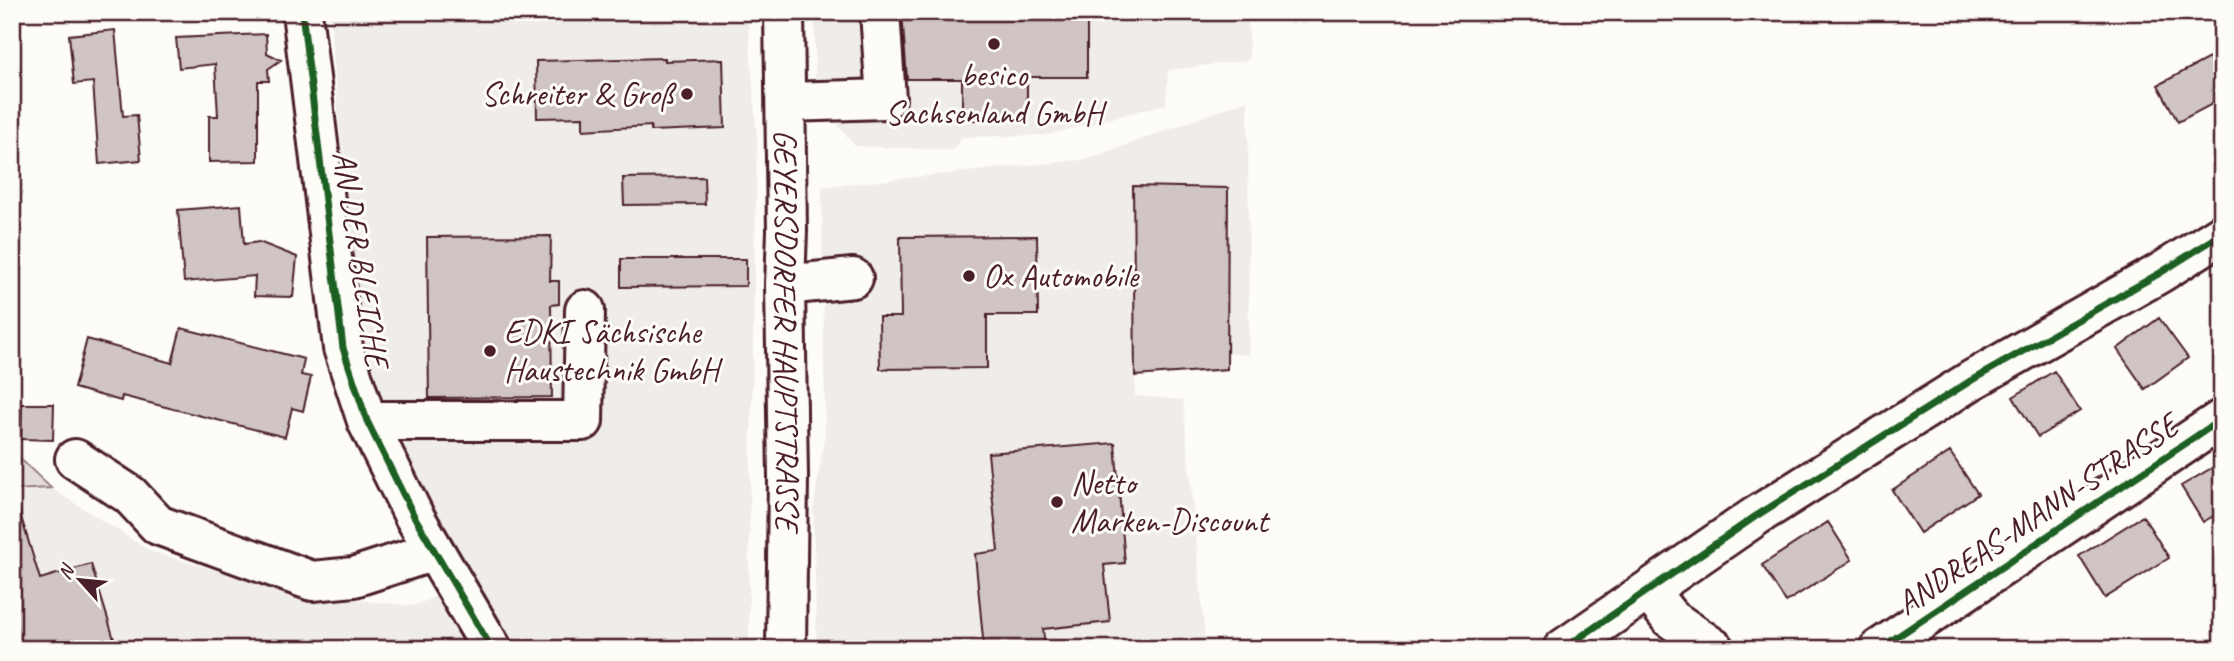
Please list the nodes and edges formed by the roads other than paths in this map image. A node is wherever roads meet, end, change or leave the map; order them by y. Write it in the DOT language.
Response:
graph roads {
  1 [pos="302,12"];
  2 [pos="784,12"];
  3 [pos="880,12"];
  4 [pos="786,102"];
  5 [pos="2222,234"];
  6 [pos="853,278"];
  7 [pos="785,285"];
  8 [pos="584,310"];
  9 [pos="2222,419"];
  10 [pos="367,421"];
  11 [pos="75,459"];
  12 [pos="434,551"];
  13 [pos="1648,591"];
  14 [pos="492,649"];
  15 [pos="786,649"];
  16 [pos="1563,649"];
  17 [pos="1715,649"];
  18 [pos="1879,649"];
  1 -- 10 [label="street, AN DER BLEICHE"];
  2 -- 4 [label="street, GEYERSDORFER HAUPTSTRASSE"];
  3 -- 4 [label="street"];
  4 -- 7 [label="street, GEYERSDORFER HAUPTSTRASSE"];
  5 -- 13 [label="street"];
  6 -- 7 [label="street"];
  7 -- 15 [label="street, GEYERSDORFER HAUPTSTRASSE"];
  8 -- 10 [label="street"];
  9 -- 18 [label="street, ANDREAS-MANN-STRASSE"];
  10 -- 12 [label="street, AN DER BLEICHE"];
  11 -- 12 [label="street"];
  12 -- 14 [label="street, AN DER BLEICHE"];
  13 -- 16 [label="street"];
  13 -- 17 [label="street"];
}
